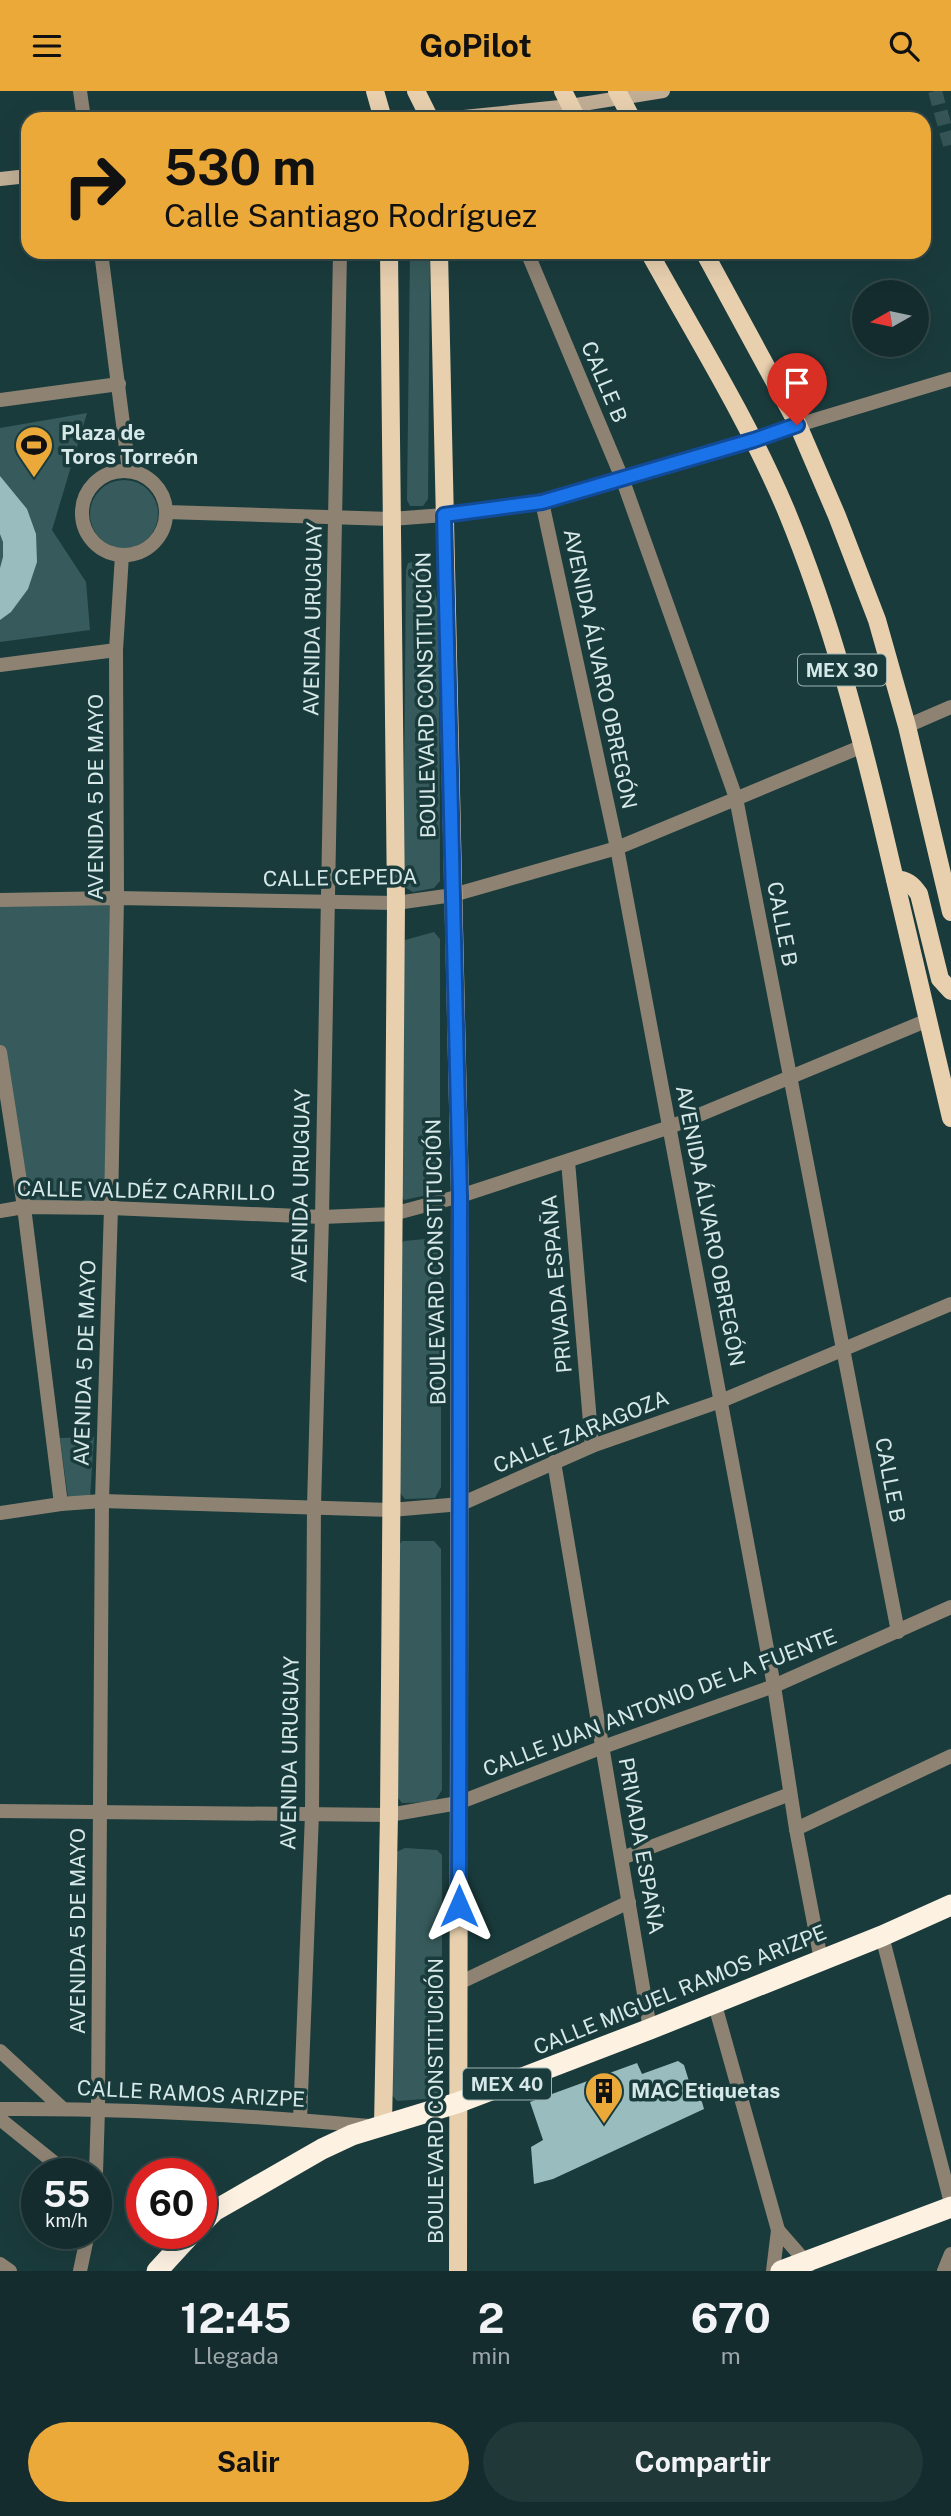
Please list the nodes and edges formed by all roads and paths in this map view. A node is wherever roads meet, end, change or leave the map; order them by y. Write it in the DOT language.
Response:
graph roads {
  1 [pos="80,91"];
  2 [pos="374,91"];
  3 [pos="416,91"];
  4 [pos="663,91"];
  5 [pos="646,92"];
  6 [pos="619,95"];
  7 [pos="570,105"];
  8 [pos="83,112"];
  9 [pos="381,112"];
  10 [pos="426,112"];
  11 [pos="512,112"];
  12 [pos="628,112"];
  13 [pos="21,177"];
  14 [pos="0,180"];
  15 [pos="102,259"];
  16 [pos="340,259"];
  17 [pos="389,259"];
  18 [pos="439,259"];
  19 [pos="530,259"];
  20 [pos="653,259"];
  21 [pos="708,259"];
  22 [pos="951,379"];
  23 [pos="119,384"];
  24 [pos="0,400"];
  25 [pos="797,425"];
  26 [pos="754,440"];
  27 [pos="129,471"];
  28 [pos="622,478"];
  29 [pos="542,502"];
  30 [pos="166,512"];
  31 [pos="444,515"];
  32 [pos="336,517"];
  33 [pos="391,519"];
  34 [pos="122,555"];
  35 [pos="116,650"];
  36 [pos="0,665"];
  37 [pos="951,707"];
  38 [pos="907,726"];
  39 [pos="863,746"];
  40 [pos="736,798"];
  41 [pos="617,848"];
  42 [pos="895,879"];
  43 [pos="453,895"];
  44 [pos="117,898"];
  45 [pos="0,900"];
  46 [pos="327,902"];
  47 [pos="396,903"];
  48 [pos="951,912"];
  49 [pos="951,991"];
  50 [pos="928,1020"];
  51 [pos="0,1052"];
  52 [pos="790,1077"];
  53 [pos="951,1118"];
  54 [pos="670,1127"];
  55 [pos="568,1161"];
  56 [pos="460,1196"];
  57 [pos="24,1207"];
  58 [pos="111,1208"];
  59 [pos="0,1210"];
  60 [pos="393,1215"];
  61 [pos="322,1217"];
  62 [pos="951,1304"];
  63 [pos="843,1348"];
  64 [pos="721,1401"];
  65 [pos="592,1446"];
  66 [pos="554,1462"];
  67 [pos="102,1501"];
  68 [pos="61,1504"];
  69 [pos="461,1504"];
  70 [pos="314,1506"];
  71 [pos="391,1510"];
  72 [pos="0,1513"];
  73 [pos="951,1607"];
  74 [pos="898,1632"];
  75 [pos="774,1686"];
  76 [pos="603,1747"];
  77 [pos="951,1756"];
  78 [pos="790,1794"];
  79 [pos="458,1803"];
  80 [pos="0,1811"];
  81 [pos="99,1812"];
  82 [pos="312,1814"];
  83 [pos="388,1815"];
  84 [pos="796,1829"];
  85 [pos="622,1858"];
  86 [pos="629,1902"];
  87 [pos="951,1905"];
  88 [pos="882,1936"];
  89 [pos="821,1960"];
  90 [pos="459,1983"];
  91 [pos="715,2004"];
  92 [pos="650,2029"];
  93 [pos="0,2051"];
  94 [pos="457,2103"];
  95 [pos="62,2108"];
  96 [pos="0,2109"];
  97 [pos="99,2109"];
  98 [pos="0,2119"];
  99 [pos="300,2120"];
  100 [pos="381,2127"];
  101 [pos="48,2158"];
  102 [pos="97,2158"];
  103 [pos="951,2205"];
  104 [pos="217,2209"];
  105 [pos="778,2230"];
  106 [pos="85,2249"];
  107 [pos="178,2249"];
  108 [pos="951,2254"];
  109 [pos="0,2265"];
  110 [pos="807,2266"];
  111 [pos="10,2271"];
  112 [pos="80,2271"];
  113 [pos="158,2271"];
  114 [pos="458,2271"];
  115 [pos="773,2271"];
  116 [pos="781,2271"];
  117 [pos="944,2271"];
  1 -- 8 [label="street"];
  2 -- 9 [label="main road"];
  3 -- 10 [label="main road"];
  4 -- 5 [label="main road"];
  5 -- 6 [label="main road"];
  6 -- 7 [label="main road"];
  6 -- 12 [label="main road"];
  7 -- 11 [label="main road"];
  13 -- 14 [label="main road"];
  15 -- 23 [label="street"];
  16 -- 32 [label="street, AVENIDA URUGUAY"];
  17 -- 33 [label="main road, BOULEVARD CONSTITUCIÓN"];
  18 -- 31 [label="main road, BOULEVARD CONSTITUCIÓN"];
  19 -- 28 [label="street, CALLE B"];
  20 -- 26 [label="main road, MEX 30"];
  21 -- 25 [label="main road, MEX 30"];
  22 -- 25 [label="street"];
  23 -- 24 [label="street"];
  23 -- 27 [label="street"];
  25 -- 26 [label="street"];
  25 -- 38 [label="main road, MEX 30"];
  26 -- 28 [label="street"];
  26 -- 39 [label="main road, MEX 30"];
  27 -- 30 [label="street"];
  27 -- 34 [label="street"];
  28 -- 29 [label="street"];
  28 -- 40 [label="street, CALLE B"];
  29 -- 31 [label="street"];
  29 -- 41 [label="street, AVENIDA ÁLVARO OBREGÓN"];
  30 -- 32 [label="street"];
  30 -- 34 [label="street"];
  31 -- 33 [label="street"];
  31 -- 43 [label="main road, BOULEVARD CONSTITUCIÓN"];
  32 -- 33 [label="street"];
  32 -- 46 [label="street, AVENIDA URUGUAY"];
  33 -- 47 [label="main road, BOULEVARD CONSTITUCIÓN"];
  34 -- 35 [label="street, AVENIDA 5 DE MAYO"];
  35 -- 36 [label="street"];
  35 -- 44 [label="street, AVENIDA 5 DE MAYO"];
  37 -- 38 [label="street"];
  38 -- 48 [label="main road, MEX 30"];
  39 -- 40 [label="street, CALLE CEPEDA"];
  39 -- 42 [label="main road, MEX 30"];
  40 -- 41 [label="street, CALLE CEPEDA"];
  40 -- 52 [label="street, CALLE B"];
  41 -- 43 [label="street, CALLE CEPEDA"];
  41 -- 54 [label="street, AVENIDA ÁLVARO OBREGÓN"];
  42 -- 49 [label="main road"];
  42 -- 50 [label="main road, MEX 30"];
  43 -- 47 [label="street, CALLE CEPEDA"];
  43 -- 56 [label="main road, BOULEVARD CONSTITUCIÓN"];
  44 -- 45 [label="street, CALLE CEPEDA"];
  44 -- 46 [label="street, CALLE CEPEDA"];
  44 -- 58 [label="street, AVENIDA 5 DE MAYO"];
  46 -- 47 [label="street, CALLE CEPEDA"];
  46 -- 61 [label="street, AVENIDA URUGUAY"];
  47 -- 60 [label="main road, BOULEVARD CONSTITUCIÓN"];
  50 -- 52 [label="street, CALLE VALDÉZ CARRILLO"];
  50 -- 53 [label="main road, MEX 30"];
  51 -- 57 [label="street"];
  52 -- 54 [label="street, CALLE VALDÉZ CARRILLO"];
  52 -- 63 [label="street, CALLE B"];
  54 -- 55 [label="street, CALLE VALDÉZ CARRILLO"];
  54 -- 64 [label="street, AVENIDA ÁLVARO OBREGÓN"];
  55 -- 56 [label="street, CALLE VALDÉZ CARRILLO"];
  55 -- 65 [label="street, PRIVADA ESPAÑA"];
  56 -- 60 [label="street, CALLE VALDÉZ CARRILLO"];
  56 -- 69 [label="main road, BOULEVARD CONSTITUCIÓN"];
  57 -- 58 [label="street, CALLE VALDÉZ CARRILLO"];
  57 -- 59 [label="street, CALLE VALDÉZ CARRILLO"];
  57 -- 68 [label="street"];
  58 -- 61 [label="street, CALLE VALDÉZ CARRILLO"];
  58 -- 67 [label="street, AVENIDA 5 DE MAYO"];
  60 -- 61 [label="street, CALLE VALDÉZ CARRILLO"];
  60 -- 71 [label="main road, BOULEVARD CONSTITUCIÓN"];
  61 -- 70 [label="street, AVENIDA URUGUAY"];
  62 -- 63 [label="street, CALLE ZARAGOZA"];
  63 -- 64 [label="street, CALLE ZARAGOZA"];
  63 -- 74 [label="street, CALLE B"];
  64 -- 65 [label="street, CALLE ZARAGOZA"];
  64 -- 75 [label="street, AVENIDA ÁLVARO OBREGÓN"];
  65 -- 66 [label="street, CALLE ZARAGOZA"];
  66 -- 69 [label="street, CALLE ZARAGOZA"];
  66 -- 76 [label="street, PRIVADA ESPAÑA"];
  67 -- 68 [label="street, CALLE ZARAGOZA"];
  67 -- 70 [label="street, CALLE ZARAGOZA"];
  67 -- 81 [label="street, AVENIDA 5 DE MAYO"];
  68 -- 72 [label="street, CALLE ZARAGOZA"];
  69 -- 71 [label="street, CALLE ZARAGOZA"];
  69 -- 79 [label="main road, BOULEVARD CONSTITUCIÓN"];
  70 -- 71 [label="street, CALLE ZARAGOZA"];
  70 -- 82 [label="street, AVENIDA URUGUAY"];
  71 -- 83 [label="main road, BOULEVARD CONSTITUCIÓN"];
  73 -- 74 [label="street, CALLE JUAN ANTONIO DE LA FUENTE"];
  74 -- 75 [label="street, CALLE JUAN ANTONIO DE LA FUENTE"];
  75 -- 76 [label="street, CALLE JUAN ANTONIO DE LA FUENTE"];
  75 -- 78 [label="street, AVENIDA ÁLVARO OBREGÓN"];
  76 -- 79 [label="street, CALLE JUAN ANTONIO DE LA FUENTE"];
  76 -- 85 [label="street, PRIVADA ESPAÑA"];
  77 -- 84 [label="street"];
  78 -- 84 [label="street, AVENIDA ÁLVARO OBREGÓN"];
  78 -- 85 [label="street"];
  79 -- 83 [label="street, CALLE JUAN ANTONIO DE LA FUENTE"];
  79 -- 90 [label="main road, BOULEVARD CONSTITUCIÓN"];
  80 -- 81 [label="street, CALLE JUAN ANTONIO DE LA FUENTE"];
  81 -- 82 [label="street, CALLE JUAN ANTONIO DE LA FUENTE"];
  81 -- 97 [label="street, AVENIDA 5 DE MAYO"];
  82 -- 83 [label="street, CALLE JUAN ANTONIO DE LA FUENTE"];
  82 -- 99 [label="street, AVENIDA URUGUAY"];
  83 -- 100 [label="main road, BOULEVARD CONSTITUCIÓN"];
  84 -- 89 [label="street, AVENIDA ÁLVARO OBREGÓN"];
  85 -- 86 [label="street, PRIVADA ESPAÑA"];
  86 -- 90 [label="street"];
  86 -- 92 [label="street, PRIVADA ESPAÑA"];
  87 -- 88 [label="highway, CALLE MIGUEL RAMOS ARIZPE / MEX 40"];
  88 -- 89 [label="highway, CALLE MIGUEL RAMOS ARIZPE / MEX 40"];
  88 -- 103 [label="street"];
  89 -- 91 [label="highway, CALLE MIGUEL RAMOS ARIZPE / MEX 40"];
  90 -- 94 [label="main road, BOULEVARD CONSTITUCIÓN"];
  91 -- 92 [label="highway, CALLE MIGUEL RAMOS ARIZPE / MEX 40"];
  91 -- 105 [label="street"];
  92 -- 94 [label="highway, CALLE MIGUEL RAMOS ARIZPE / MEX 40"];
  93 -- 95 [label="street"];
  94 -- 100 [label="highway, CALLE MIGUEL RAMOS ARIZPE / MEX 40"];
  94 -- 114 [label="main road, BOULEVARD CONSTITUCIÓN"];
  95 -- 96 [label="street, CALLE RAMOS ARIZPE"];
  95 -- 97 [label="street, CALLE RAMOS ARIZPE"];
  97 -- 99 [label="street, CALLE RAMOS ARIZPE"];
  97 -- 102 [label="street, AVENIDA 5 DE MAYO"];
  98 -- 101 [label="street"];
  99 -- 100 [label="street, CALLE RAMOS ARIZPE"];
  100 -- 104 [label="highway, CALLE MIGUEL RAMOS ARIZPE / MEX 40"];
  103 -- 110 [label="highway"];
  105 -- 110 [label="street"];
  105 -- 115 [label="street"];
  106 -- 112 [label="street"];
  107 -- 113 [label="highway"];
  108 -- 117 [label="street"];
  109 -- 111 [label="street"];
  110 -- 116 [label="highway"];
}
